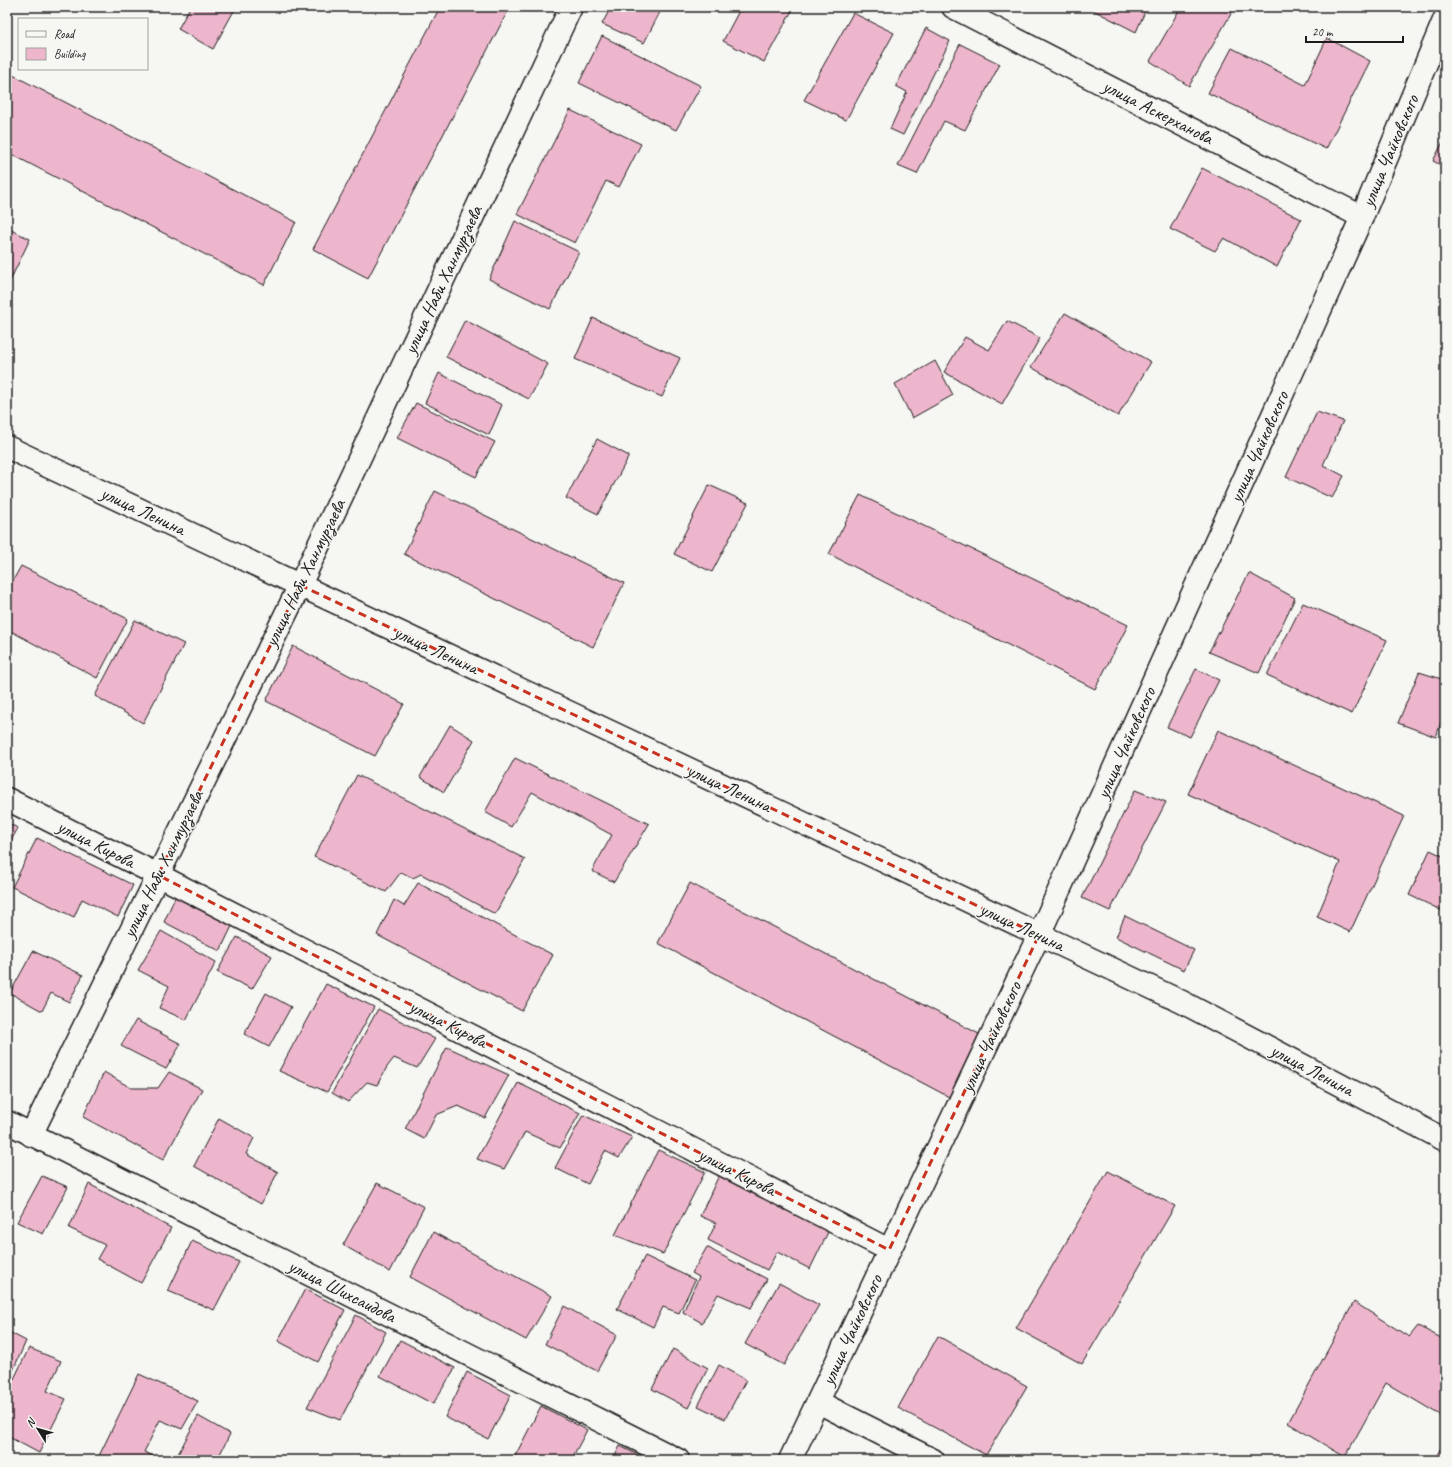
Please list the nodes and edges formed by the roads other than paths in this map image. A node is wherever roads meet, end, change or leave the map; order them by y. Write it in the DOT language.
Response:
graph roads {
  1 [pos="571,7"];
  2 [pos="953,7"];
  3 [pos="1445,18"];
  4 [pos="1362,217"];
  5 [pos="7,447"];
  6 [pos="300,585"];
  7 [pos="7,799"];
  8 [pos="158,875"];
  9 [pos="1039,935"];
  10 [pos="7,1122"];
  11 [pos="31,1135"];
  12 [pos="1445,1140"];
  13 [pos="889,1250"];
  14 [pos="818,1402"];
  15 [pos="678,1460"];
  16 [pos="790,1460"];
  17 [pos="933,1460"];
  1 -- 6 [label="street, улица Наби Ханмурзаева"];
  2 -- 4 [label="street, улица Аскерханова"];
  3 -- 4 [label="street, улица Чайковского"];
  4 -- 9 [label="street, улица Чайковского"];
  5 -- 6 [label="street, улица Ленина"];
  6 -- 8 [label="street, улица Наби Ханмурзаева"];
  6 -- 9 [label="street, улица Ленина"];
  7 -- 8 [label="street, улица Кирова"];
  8 -- 11 [label="street, улица Наби Ханмурзаева"];
  8 -- 13 [label="street, улица Кирова"];
  9 -- 12 [label="street, улица Ленина"];
  9 -- 13 [label="street, улица Чайковского"];
  10 -- 11 [label="street, улица Шихсаидова"];
  11 -- 15 [label="street, улица Шихсаидова"];
  13 -- 14 [label="street, улица Чайковского"];
  14 -- 16 [label="street, улица Чайковского"];
  14 -- 17 [label="street"];
}
